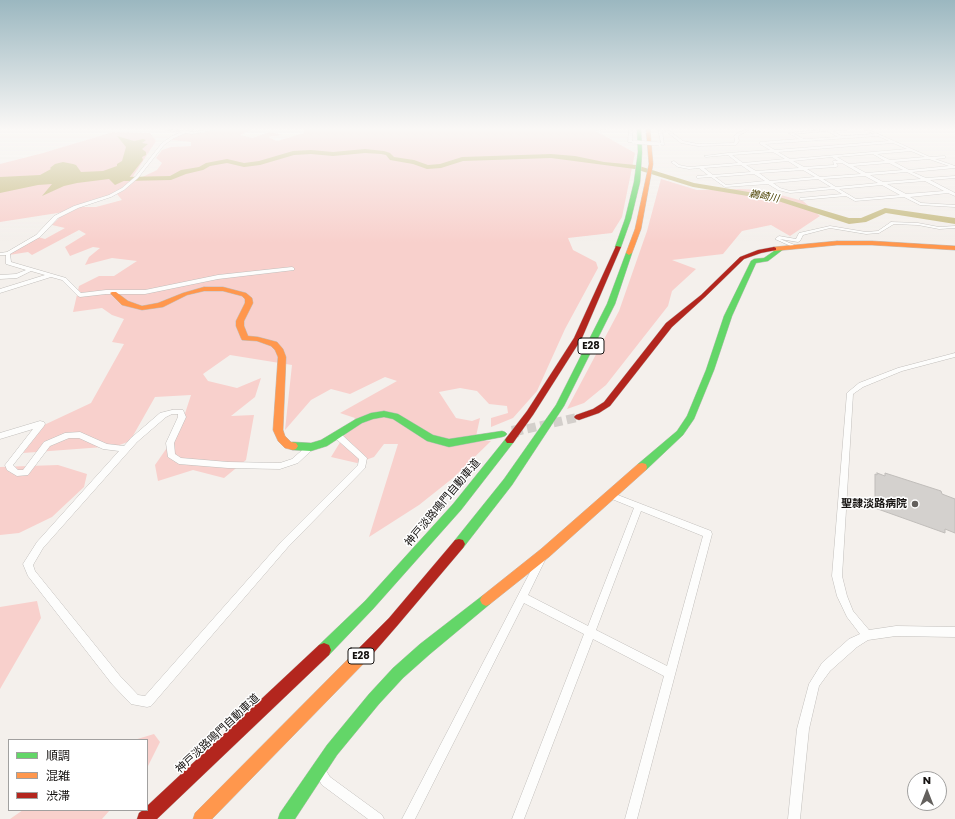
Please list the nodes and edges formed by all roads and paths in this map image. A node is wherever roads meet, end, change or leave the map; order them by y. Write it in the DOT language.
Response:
graph roads {
  1 [pos="145,167"];
  2 [pos="638,167"];
  3 [pos="651,167"];
  4 [pos="700,167"];
  5 [pos="747,167"];
  6 [pos="800,167"];
  7 [pos="823,167"];
  8 [pos="852,167"];
  9 [pos="900,167"];
  10 [pos="952,167"];
  11 [pos="803,169"];
  12 [pos="908,171"];
  13 [pos="755,172"];
  14 [pos="866,174"];
  15 [pos="712,176"];
  16 [pos="698,177"];
  17 [pos="819,178"];
  18 [pos="955,178"];
  19 [pos="926,180"];
  20 [pos="770,182"];
  21 [pos="884,184"];
  22 [pos="836,189"];
  23 [pos="798,192"];
  24 [pos="950,192"];
  25 [pos="846,195"];
  26 [pos="955,195"];
  27 [pos="905,196"];
  28 [pos="807,198"];
  29 [pos="801,199"];
  30 [pos="955,206"];
  31 [pos="955,227"];
  32 [pos="795,247"];
  33 [pos="782,248"];
  34 [pos="955,248"];
  35 [pos="8,253"];
  36 [pos="0,254"];
  37 [pos="292,269"];
  38 [pos="30,270"];
  39 [pos="52,275"];
  40 [pos="0,277"];
  41 [pos="0,291"];
  42 [pos="114,293"];
  43 [pos="955,355"];
  44 [pos="579,417"];
  45 [pos="502,434"];
  46 [pos="337,435"];
  47 [pos="0,436"];
  48 [pos="311,447"];
  49 [pos="126,449"];
  50 [pos="610,495"];
  51 [pos="639,506"];
  52 [pos="545,553"];
  53 [pos="522,597"];
  54 [pos="591,632"];
  55 [pos="955,632"];
  56 [pos="867,635"];
  57 [pos="671,674"];
  58 [pos="319,770"];
  59 [pos="145,819"];
  60 [pos="201,819"];
  61 [pos="286,819"];
  62 [pos="378,819"];
  63 [pos="408,819"];
  64 [pos="518,819"];
  65 [pos="631,819"];
  66 [pos="794,819"];
  1 -- 35 [label="street"];
  2 -- 59 [label="main road, 神戸淡路鳴門自動車道 / E28"];
  3 -- 60 [label="main road, E28"];
  4 -- 15 [label="street"];
  5 -- 13 [label="street"];
  6 -- 11 [label="street"];
  7 -- 11 [label="street"];
  8 -- 14 [label="street"];
  9 -- 12 [label="street"];
  10 -- 12 [label="street"];
  11 -- 13 [label="street"];
  11 -- 17 [label="street"];
  12 -- 14 [label="street"];
  12 -- 19 [label="street"];
  13 -- 15 [label="street"];
  13 -- 20 [label="street"];
  14 -- 17 [label="street"];
  14 -- 21 [label="street"];
  15 -- 16 [label="street"];
  15 -- 20 [label="street"];
  17 -- 20 [label="street"];
  17 -- 22 [label="street"];
  18 -- 19 [label="street"];
  19 -- 21 [label="street"];
  19 -- 24 [label="street"];
  20 -- 23 [label="street"];
  21 -- 22 [label="street"];
  21 -- 27 [label="street"];
  22 -- 23 [label="street"];
  22 -- 25 [label="street"];
  23 -- 28 [label="street"];
  24 -- 26 [label="street"];
  24 -- 27 [label="street"];
  25 -- 27 [label="street"];
  25 -- 28 [label="street"];
  27 -- 30 [label="street"];
  28 -- 29 [label="street"];
  31 -- 32 [label="street"];
  32 -- 33 [label="main road"];
  32 -- 34 [label="main road"];
  33 -- 44 [label="main road"];
  33 -- 50 [label="main road"];
  35 -- 36 [label="street"];
  35 -- 38 [label="street"];
  37 -- 42 [label="street"];
  38 -- 39 [label="street"];
  38 -- 40 [label="street"];
  39 -- 41 [label="street"];
  39 -- 42 [label="street"];
  42 -- 48 [label="main road"];
  43 -- 56 [label="street"];
  45 -- 46 [label="main road"];
  46 -- 48 [label="main road"];
  46 -- 49 [label="street"];
  47 -- 49 [label="street"];
  48 -- 49 [label="street"];
  50 -- 51 [label="street"];
  50 -- 52 [label="main road"];
  51 -- 54 [label="street"];
  51 -- 57 [label="street"];
  52 -- 53 [label="street"];
  52 -- 58 [label="main road"];
  53 -- 54 [label="street"];
  53 -- 63 [label="street"];
  54 -- 57 [label="street"];
  54 -- 64 [label="street"];
  55 -- 56 [label="street"];
  56 -- 66 [label="street"];
  57 -- 65 [label="street"];
  58 -- 61 [label="main road"];
  58 -- 62 [label="street"];
}
